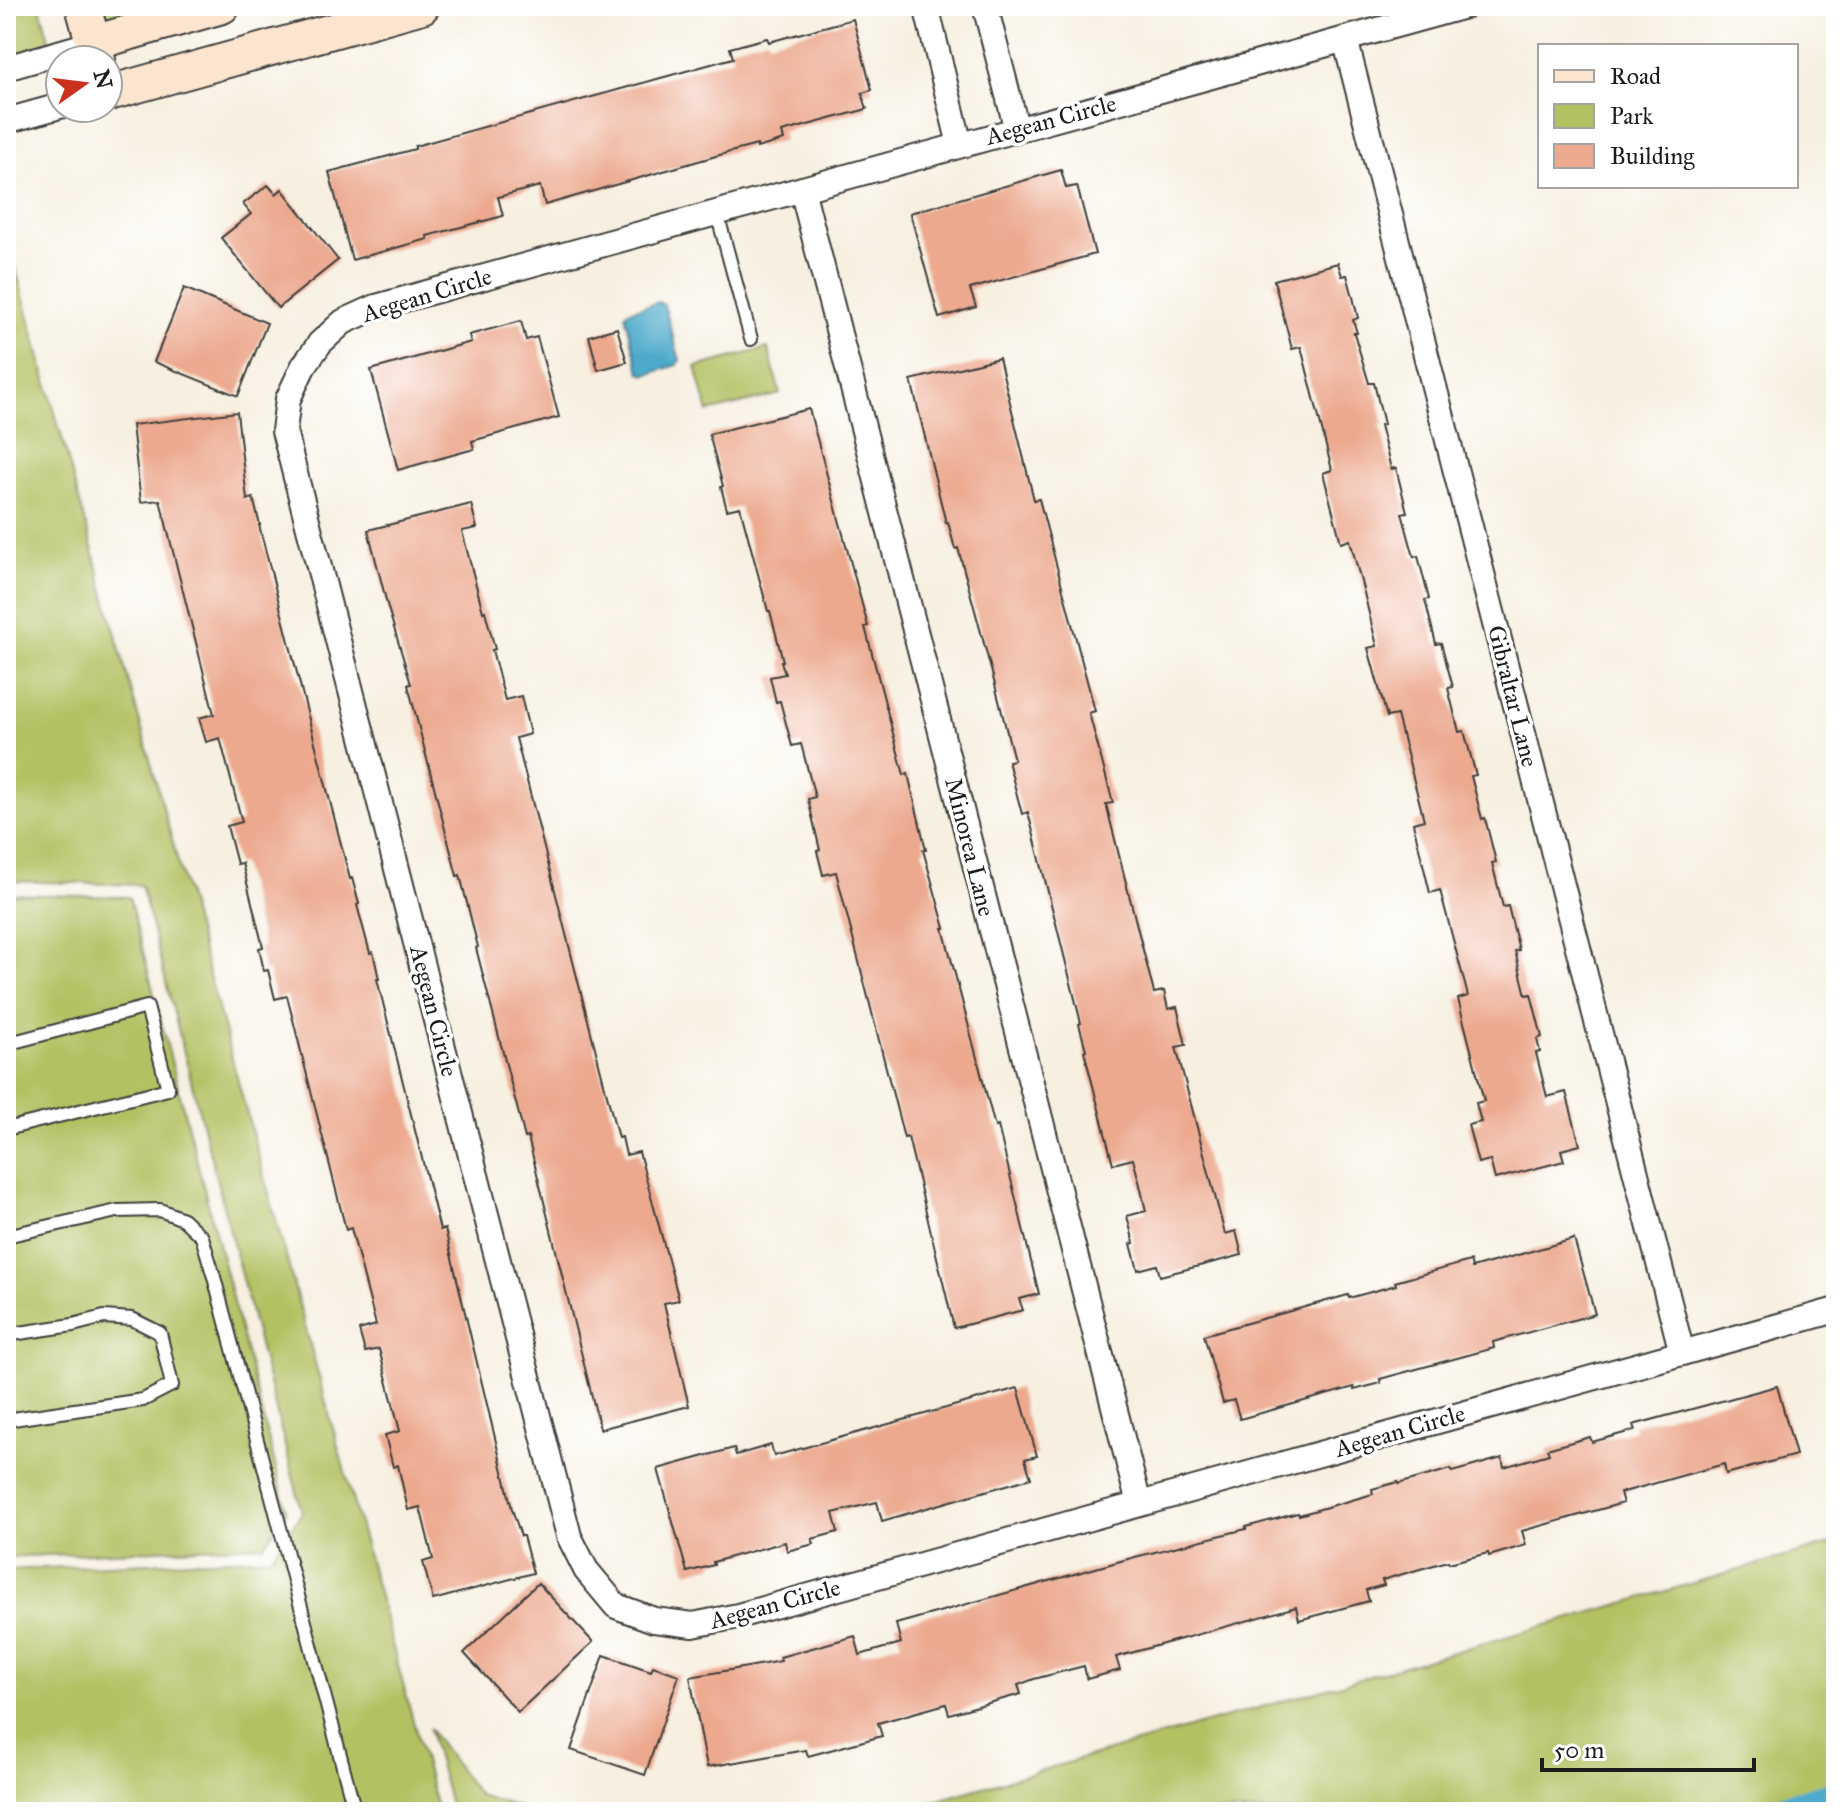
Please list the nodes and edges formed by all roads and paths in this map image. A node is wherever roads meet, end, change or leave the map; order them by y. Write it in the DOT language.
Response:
graph roads {
  1 [pos="83,6"];
  2 [pos="222,6"];
  3 [pos="422,6"];
  4 [pos="926,6"];
  5 [pos="985,6"];
  6 [pos="1465,6"];
  7 [pos="1345,39"];
  8 [pos="94,44"];
  9 [pos="118,44"];
  10 [pos="44,61"];
  11 [pos="6,68"];
  12 [pos="124,88"];
  13 [pos="44,110"];
  14 [pos="6,121"];
  15 [pos="1017,130"];
  16 [pos="960,145"];
  17 [pos="802,189"];
  18 [pos="717,213"];
  19 [pos="751,339"];
  20 [pos="6,1044"];
  21 [pos="6,1129"];
  22 [pos="6,1236"];
  23 [pos="1836,1310"];
  24 [pos="6,1335"];
  25 [pos="1682,1353"];
  26 [pos="6,1420"];
  27 [pos="1139,1504"];
  28 [pos="355,1812"];
  1 -- 8 [label="street"];
  2 -- 9 [label="street"];
  3 -- 12 [label="street"];
  4 -- 16 [label="street"];
  5 -- 15 [label="street"];
  6 -- 7 [label="street, Aegean Circle"];
  7 -- 15 [label="street, Aegean Circle"];
  7 -- 25 [label="street, Gibraltar Lane"];
  10 -- 11 [label="street"];
  13 -- 14 [label="street"];
  15 -- 16 [label="street, Aegean Circle"];
  16 -- 17 [label="street, Aegean Circle"];
  17 -- 18 [label="street, Aegean Circle"];
  17 -- 27 [label="street, Minorea Lane"];
  18 -- 19 [label="lane"];
  18 -- 27 [label="street, Aegean Circle"];
  20 -- 21 [label="lane"];
  22 -- 28 [label="lane"];
  23 -- 25 [label="street, Aegean Circle"];
  24 -- 26 [label="lane"];
  25 -- 27 [label="street, Aegean Circle"];
}
